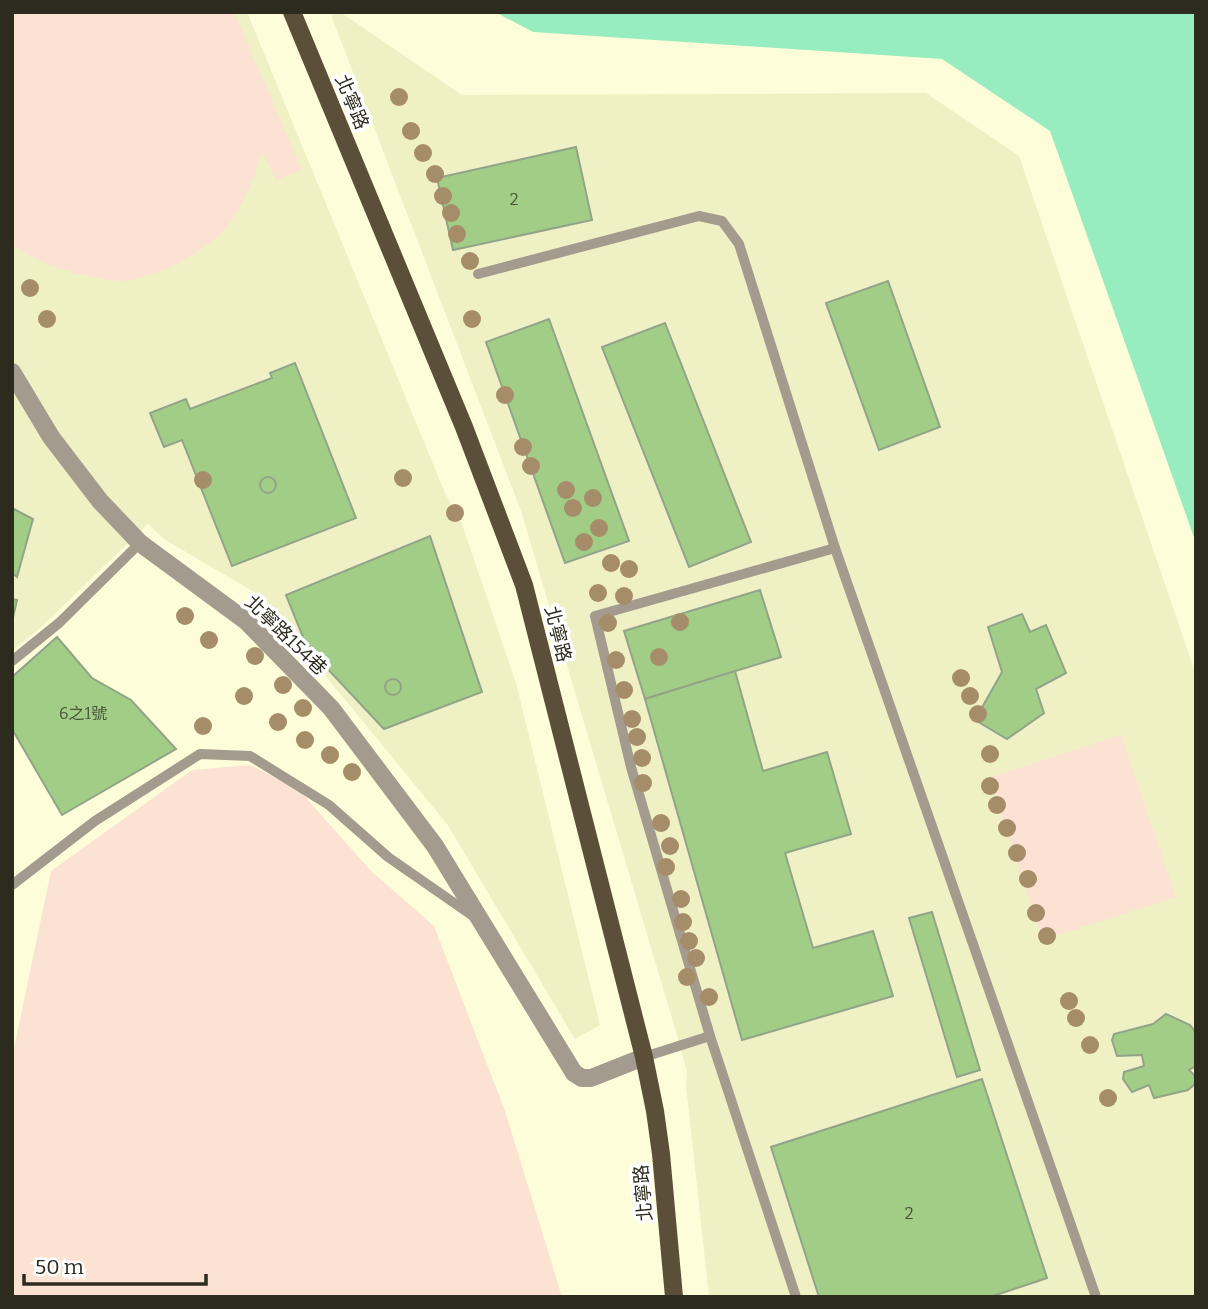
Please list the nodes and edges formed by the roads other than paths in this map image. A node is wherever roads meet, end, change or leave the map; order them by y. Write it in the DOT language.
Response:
graph roads {
  1 [pos="292,12"];
  2 [pos="478,274"];
  3 [pos="12,372"];
  4 [pos="140,543"];
  5 [pos="835,548"];
  6 [pos="12,661"];
  7 [pos="12,885"];
  8 [pos="481,922"];
  9 [pos="710,1036"];
  10 [pos="644,1057"];
  11 [pos="674,1297"];
  12 [pos="796,1297"];
  13 [pos="1096,1297"];
  1 -- 10 [label="main road, 北寧路"];
  2 -- 5 [label="lane"];
  3 -- 4 [label="street, 北寧路154巷"];
  4 -- 6 [label="lane"];
  4 -- 8 [label="street, 北寧路154巷"];
  5 -- 9 [label="lane"];
  5 -- 13 [label="lane"];
  7 -- 8 [label="lane, 北寧路154巷"];
  8 -- 10 [label="street, 北寧路154巷"];
  9 -- 10 [label="lane"];
  9 -- 12 [label="lane"];
  10 -- 11 [label="main road, 北寧路"];
}
